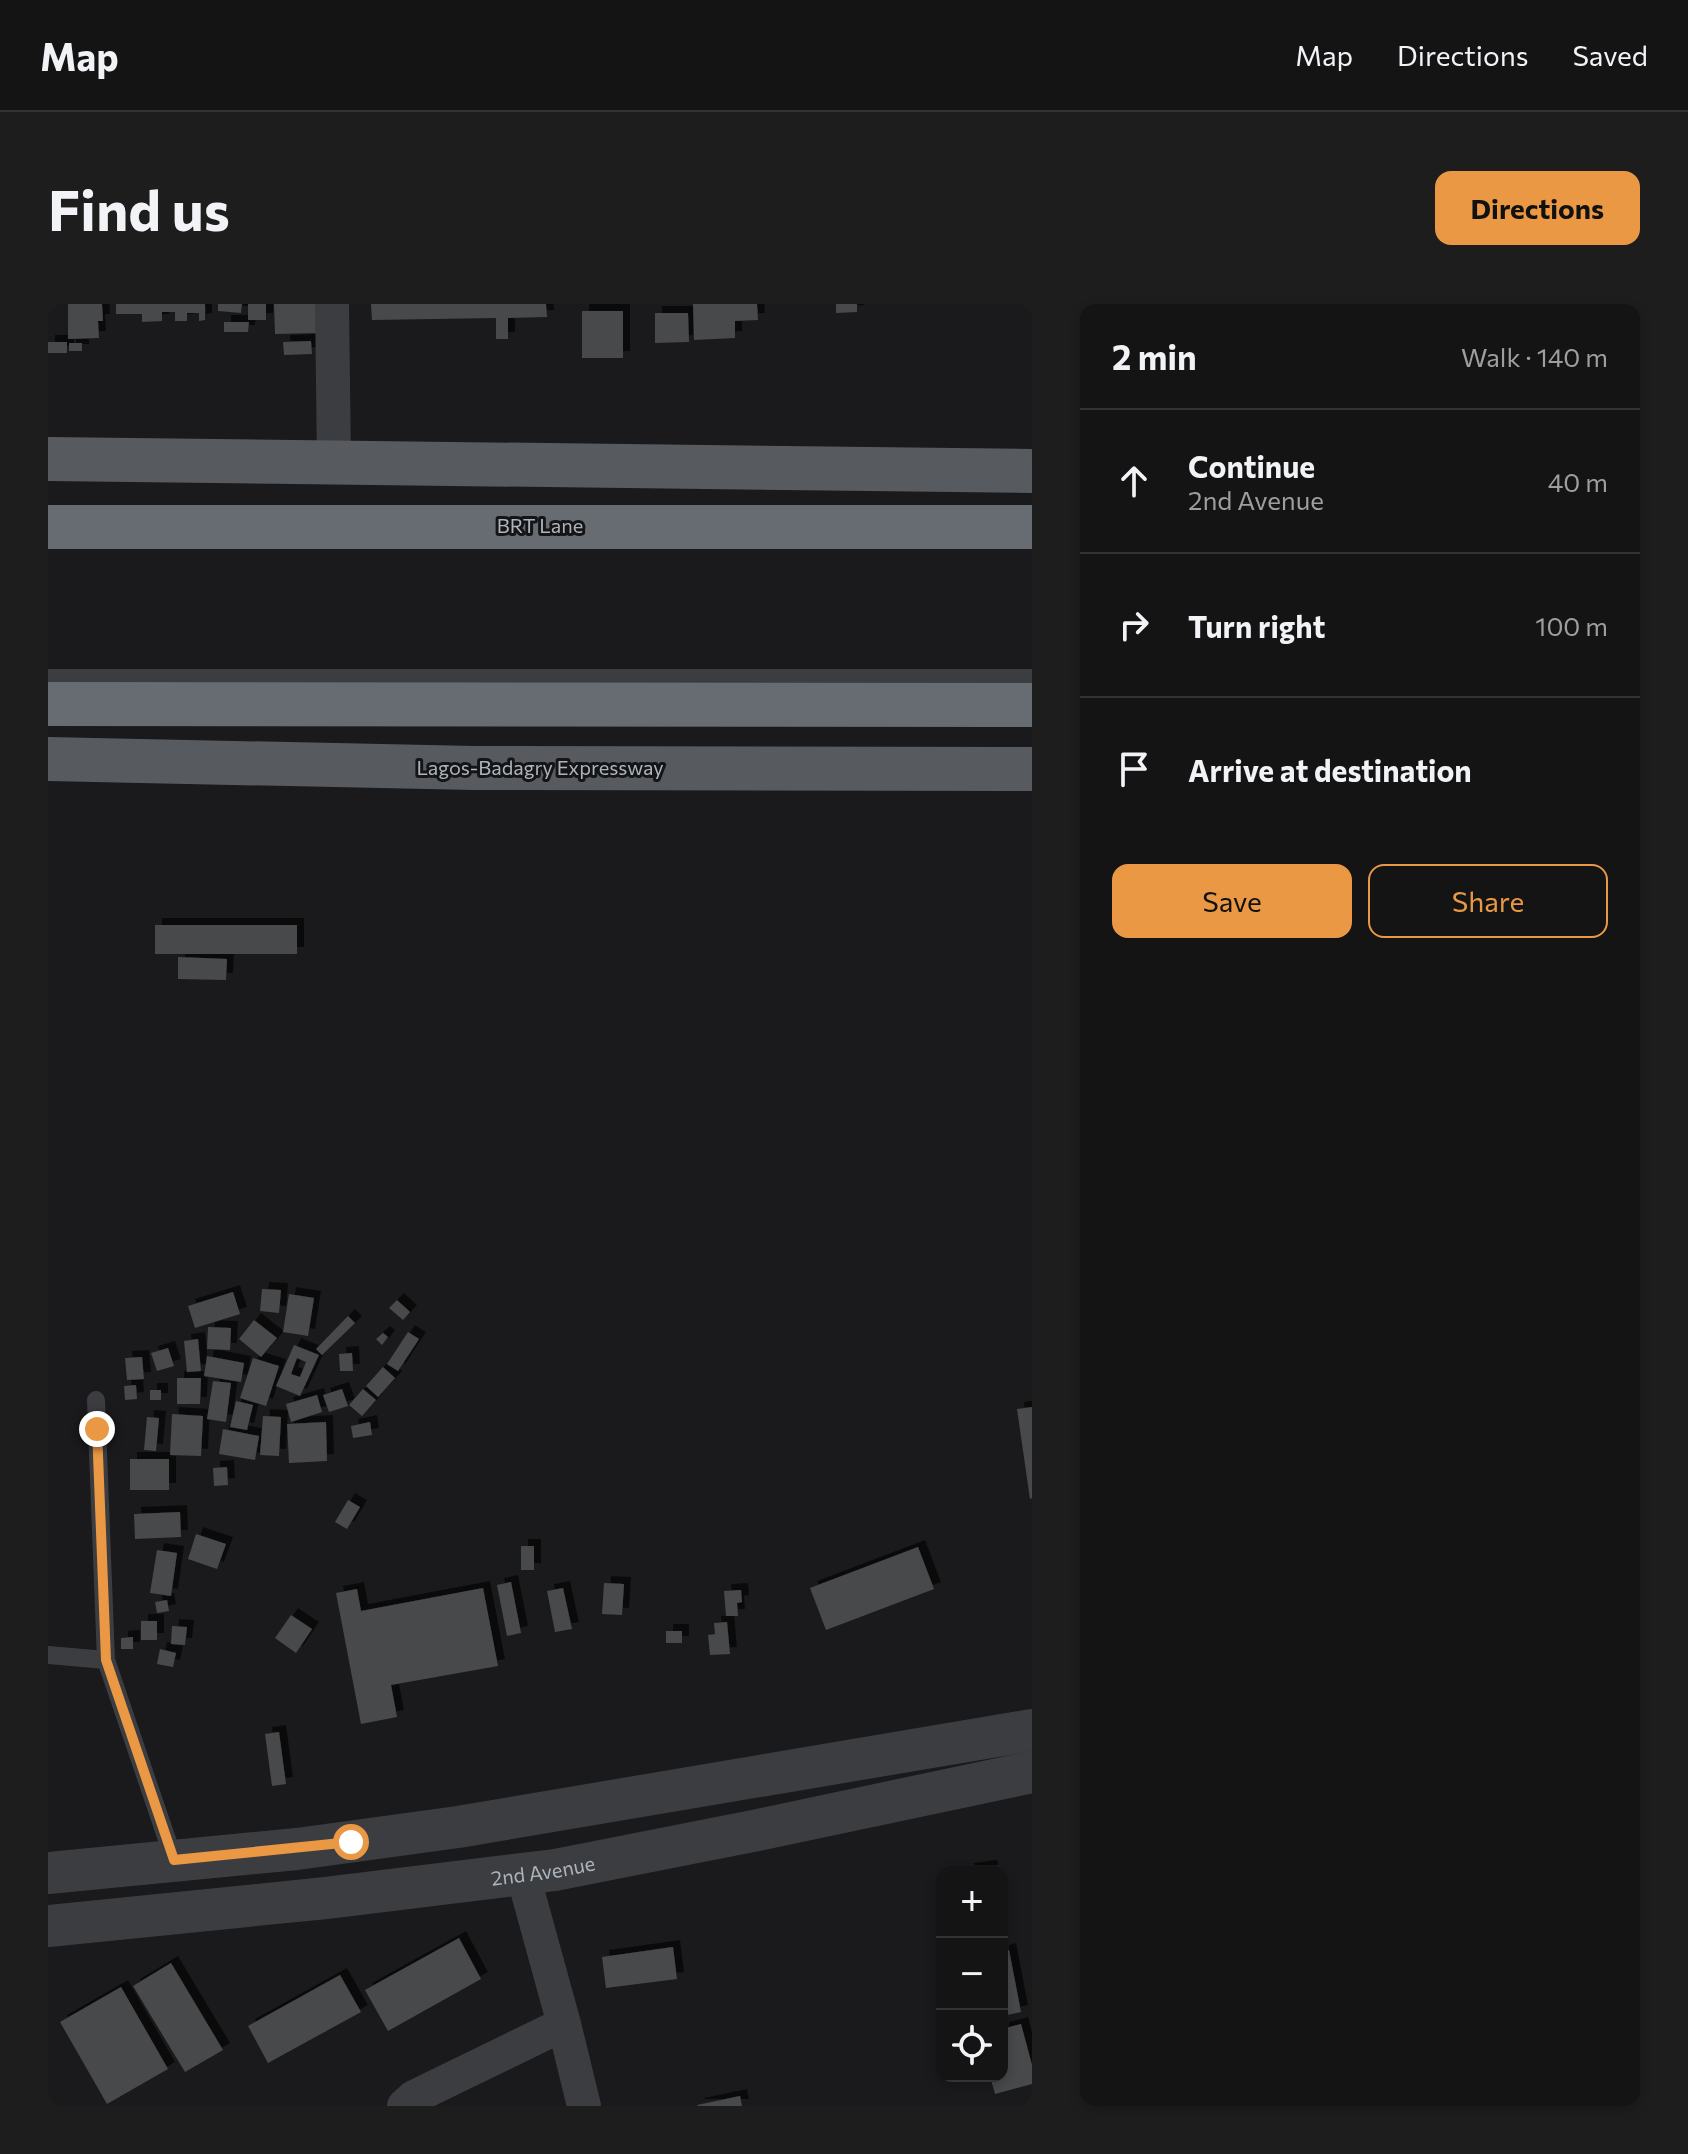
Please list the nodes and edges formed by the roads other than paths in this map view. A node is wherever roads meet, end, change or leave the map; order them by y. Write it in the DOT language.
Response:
graph roads {
  1 [pos="332,304"];
  2 [pos="48,459"];
  3 [pos="334,462"];
  4 [pos="1032,471"];
  5 [pos="48,527"];
  6 [pos="1032,527"];
  7 [pos="48,678"];
  8 [pos="1032,678"];
  9 [pos="48,704"];
  10 [pos="1032,705"];
  11 [pos="48,759"];
  12 [pos="1032,769"];
  13 [pos="96,1400"];
  14 [pos="48,1655"];
  15 [pos="106,1660"];
  16 [pos="1032,1730"];
  17 [pos="1032,1772"];
  18 [pos="174,1860"];
  19 [pos="48,1873"];
  20 [pos="523,1875"];
  21 [pos="48,1926"];
  22 [pos="564,2024"];
  23 [pos="404,2106"];
  24 [pos="584,2106"];
  1 -- 3 [label="street"];
  2 -- 3 [label="main road"];
  3 -- 4 [label="main road"];
  5 -- 6 [label="highway"];
  7 -- 8 [label="lane"];
  9 -- 10 [label="highway"];
  11 -- 12 [label="main road, Lagos-Badagry Expressway"];
  13 -- 15 [label="lane"];
  14 -- 15 [label="lane"];
  15 -- 18 [label="lane"];
  16 -- 18 [label="street"];
  17 -- 20 [label="street, 2nd Avenue"];
  18 -- 19 [label="street"];
  20 -- 21 [label="street, 2nd Avenue"];
  20 -- 22 [label="street"];
  22 -- 23 [label="street"];
  22 -- 24 [label="street"];
}
